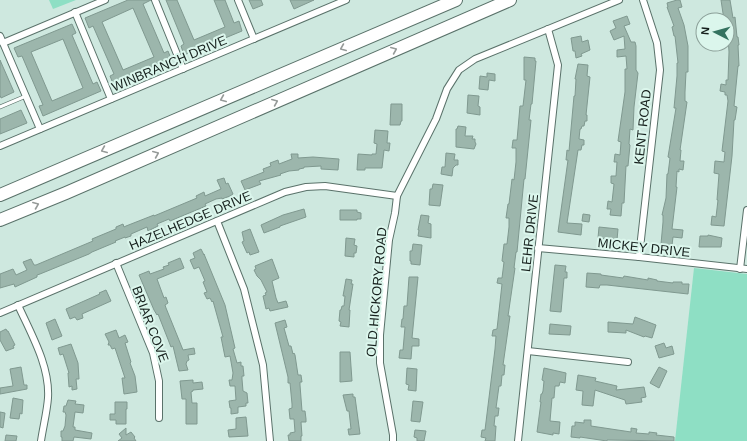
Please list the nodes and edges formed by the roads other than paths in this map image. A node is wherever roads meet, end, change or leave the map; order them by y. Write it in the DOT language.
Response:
graph roads {
  1 [pos="105,0"];
  2 [pos="155,0"];
  3 [pos="238,0"];
  4 [pos="346,0"];
  5 [pos="456,0"];
  6 [pos="510,0"];
  7 [pos="619,0"];
  8 [pos="643,0"];
  9 [pos="75,12"];
  10 [pos="548,30"];
  11 [pos="0,36"];
  12 [pos="254,39"];
  13 [pos="3,43"];
  14 [pos="184,69"];
  15 [pos="26,96"];
  16 [pos="111,99"];
  17 [pos="0,107"];
  18 [pos="40,129"];
  19 [pos="0,146"];
  20 [pos="0,194"];
  21 [pos="397,196"];
  22 [pos="747,210"];
  23 [pos="0,220"];
  24 [pos="217,221"];
  25 [pos="538,248"];
  26 [pos="639,257"];
  27 [pos="116,263"];
  28 [pos="740,268"];
  29 [pos="747,269"];
  30 [pos="18,305"];
  31 [pos="0,313"];
  32 [pos="528,351"];
  33 [pos="628,362"];
  34 [pos="159,418"];
  35 [pos="41,441"];
  36 [pos="270,441"];
  37 [pos="393,441"];
  38 [pos="518,441"];
  1 -- 9 [label="street"];
  2 -- 14 [label="street"];
  3 -- 12 [label="street"];
  4 -- 12 [label="street, WINBRANCH DRIVE"];
  5 -- 20 [label="highway, one-way"];
  23 -- 6 [label="highway, one-way"];
  7 -- 10 [label="street, OLD HICKORY ROAD"];
  8 -- 26 [label="street, KENT ROAD"];
  9 -- 13 [label="street"];
  9 -- 16 [label="street"];
  10 -- 21 [label="street, OLD HICKORY ROAD"];
  10 -- 25 [label="street, LEHR DRIVE"];
  11 -- 13 [label="street"];
  12 -- 14 [label="street, WINBRANCH DRIVE"];
  13 -- 15 [label="street"];
  14 -- 16 [label="street, WINBRANCH DRIVE"];
  15 -- 17 [label="lane"];
  15 -- 18 [label="street"];
  16 -- 18 [label="street, WINBRANCH DRIVE"];
  18 -- 19 [label="street, WINBRANCH DRIVE"];
  21 -- 24 [label="street, HAZELHEDGE DRIVE"];
  21 -- 37 [label="street, OLD HICKORY ROAD"];
  22 -- 28 [label="street"];
  24 -- 27 [label="street, HAZELHEDGE DRIVE"];
  24 -- 36 [label="street"];
  25 -- 26 [label="street, MICKEY DRIVE"];
  25 -- 32 [label="street, LEHR DRIVE"];
  26 -- 28 [label="street, MICKEY DRIVE"];
  27 -- 30 [label="street, HAZELHEDGE DRIVE"];
  27 -- 34 [label="street, BRIAR COVE"];
  28 -- 29 [label="street, MICKEY DRIVE"];
  30 -- 31 [label="street, HAZELHEDGE DRIVE"];
  30 -- 35 [label="street"];
  32 -- 33 [label="street"];
  32 -- 38 [label="street, LEHR DRIVE"];
}
